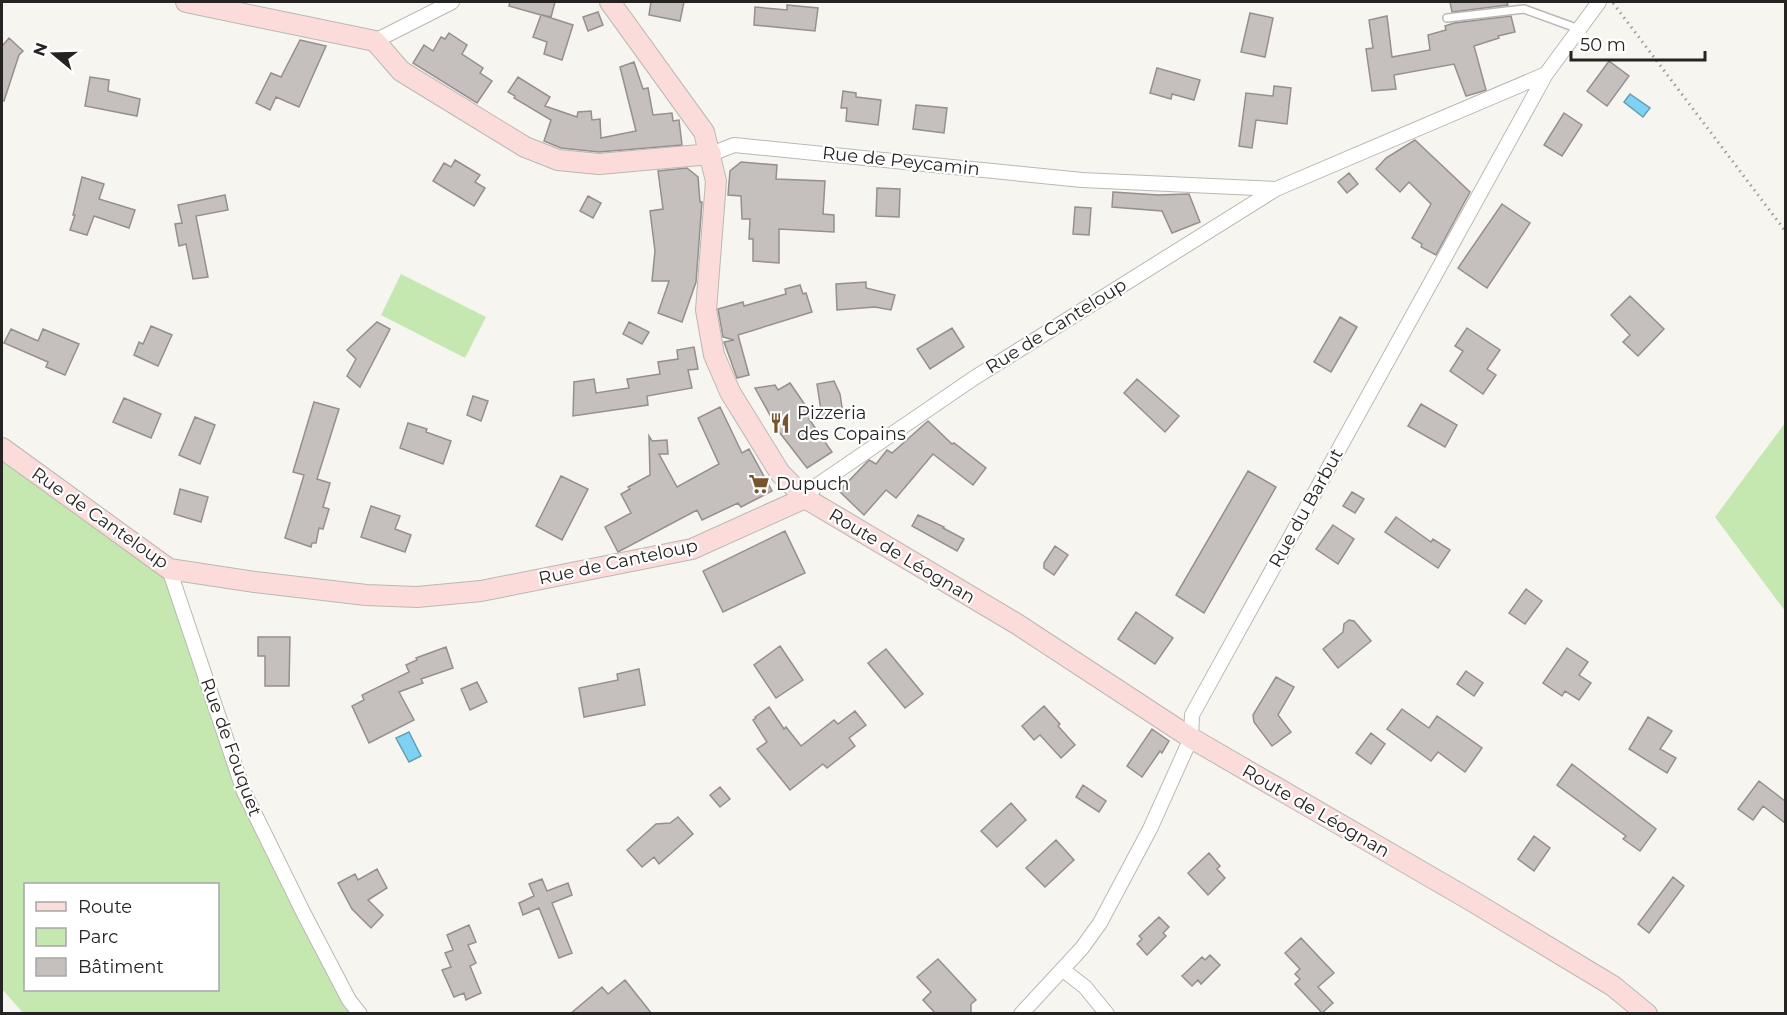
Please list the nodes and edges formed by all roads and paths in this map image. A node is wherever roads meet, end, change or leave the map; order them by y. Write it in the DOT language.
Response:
graph roads {
  1 [pos="186,2"];
  2 [pos="452,2"];
  3 [pos="610,2"];
  4 [pos="1599,2"];
  5 [pos="1612,2"];
  6 [pos="1448,18"];
  7 [pos="1579,29"];
  8 [pos="375,41"];
  9 [pos="1545,74"];
  10 [pos="711,154"];
  11 [pos="1276,189"];
  12 [pos="1785,232"];
  13 [pos="2,448"];
  14 [pos="805,498"];
  15 [pos="168,569"];
  16 [pos="1191,738"];
  17 [pos="1062,970"];
  18 [pos="360,1014"];
  19 [pos="1021,1014"];
  20 [pos="1107,1014"];
  21 [pos="1647,1014"];
  1 -- 8 [label="street"];
  2 -- 8 [label="street"];
  3 -- 10 [label="street"];
  4 -- 7 [label="street, Rue du Barbut"];
  5 -- 12 [label="path"];
  6 -- 7 [label="lane"];
  7 -- 9 [label="street, Rue du Barbut"];
  8 -- 10 [label="street"];
  9 -- 11 [label="street, Rue de Canteloup"];
  9 -- 16 [label="street, Rue du Barbut"];
  10 -- 11 [label="street, Rue de Peycamin"];
  10 -- 14 [label="street, Route de Léognan"];
  11 -- 14 [label="street, Rue de Canteloup"];
  13 -- 15 [label="street, Rue de Canteloup"];
  14 -- 15 [label="street, Rue de Canteloup"];
  14 -- 16 [label="street, Route de Léognan"];
  15 -- 18 [label="street, Rue de Fouquet"];
  16 -- 17 [label="street, Rue du Barbut"];
  16 -- 21 [label="street, Route de Léognan"];
  17 -- 19 [label="street, Rue du Barbut"];
  17 -- 20 [label="street"];
}
